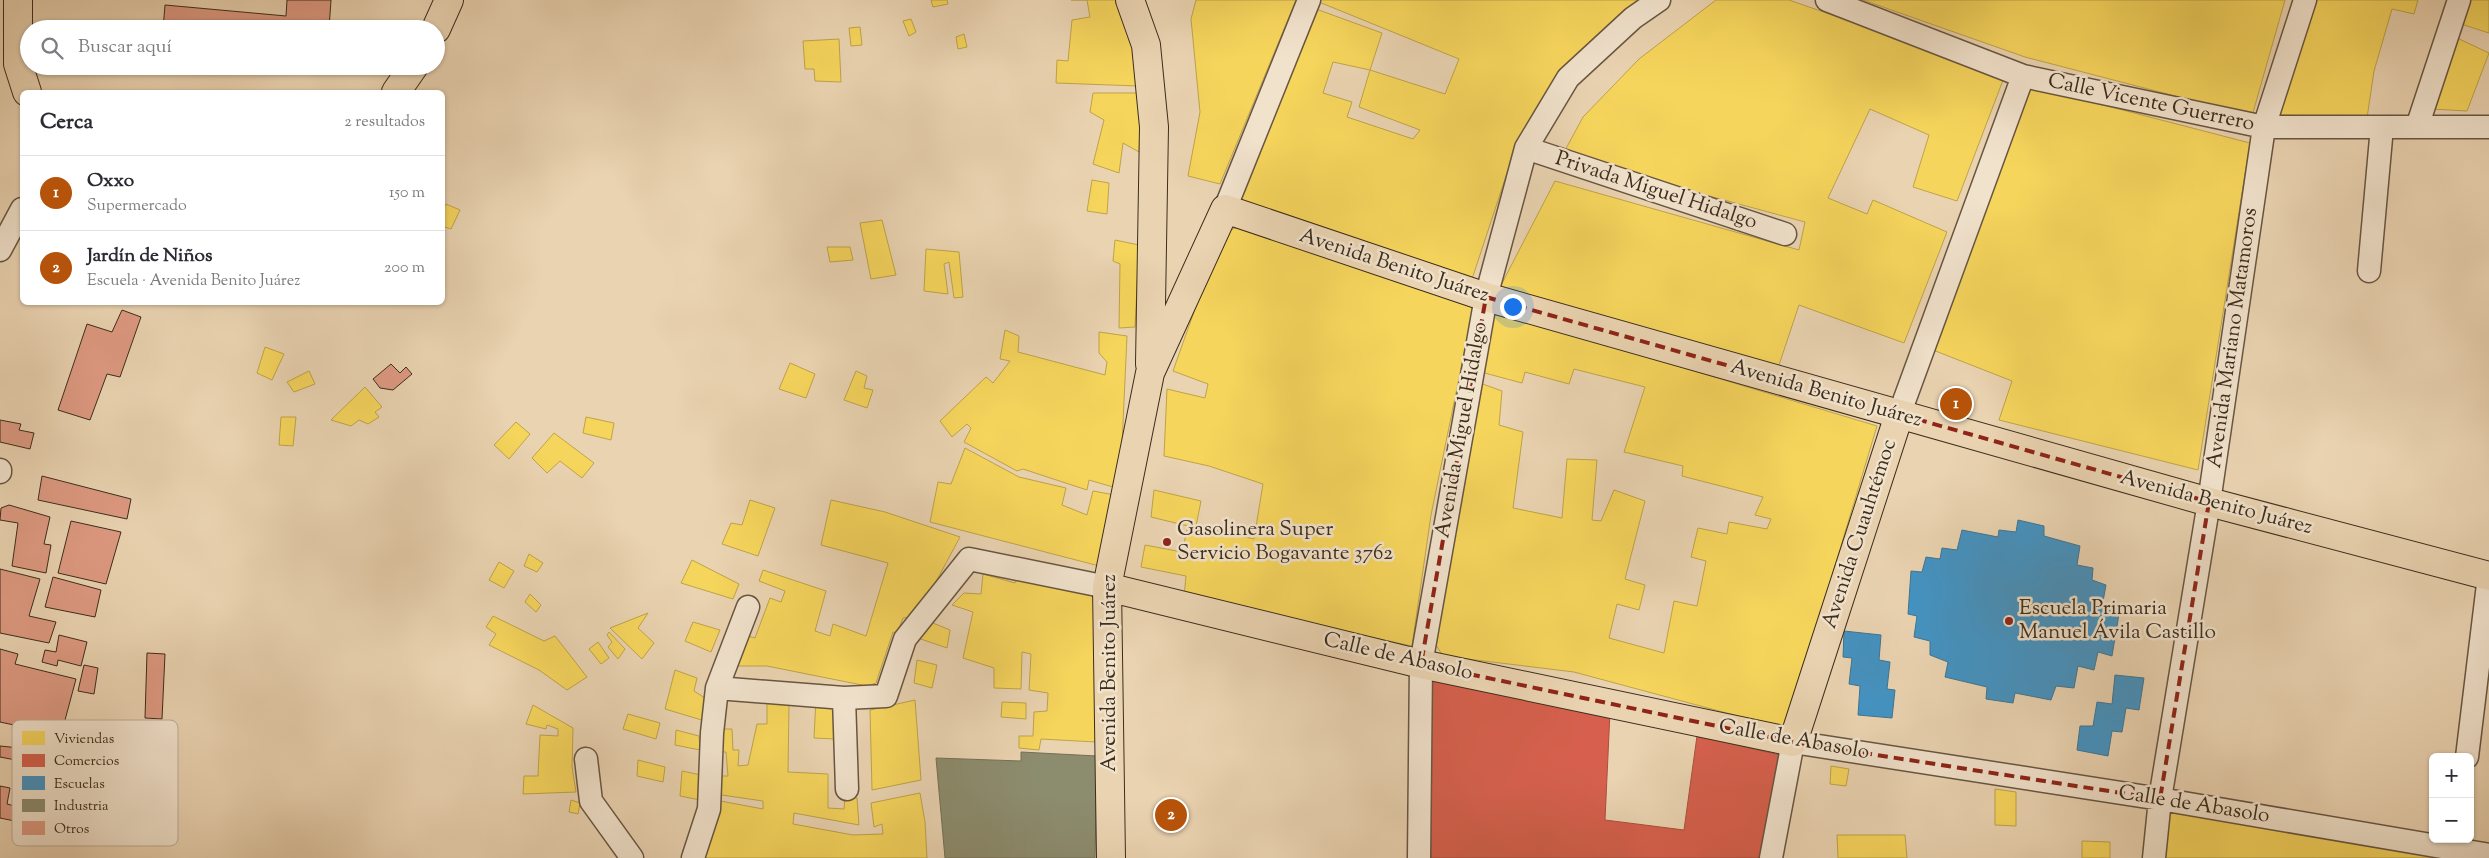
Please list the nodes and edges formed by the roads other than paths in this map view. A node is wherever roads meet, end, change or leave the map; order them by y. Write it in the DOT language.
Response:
graph roads {
  1 [pos="18,0"];
  2 [pos="449,0"];
  3 [pos="1130,0"];
  4 [pos="1310,0"];
  5 [pos="1659,0"];
  6 [pos="1827,0"];
  7 [pos="2305,0"];
  8 [pos="2459,0"];
  9 [pos="440,20"];
  10 [pos="20,70"];
  11 [pos="22,75"];
  12 [pos="408,75"];
  13 [pos="2023,76"];
  14 [pos="26,90"];
  15 [pos="397,90"];
  16 [pos="2264,127"];
  17 [pos="2382,127"];
  18 [pos="2417,127"];
  19 [pos="2489,127"];
  20 [pos="1526,148"];
  21 [pos="1225,209"];
  22 [pos="20,213"];
  23 [pos="1785,234"];
  24 [pos="0,250"];
  25 [pos="2369,272"];
  26 [pos="1486,297"];
  27 [pos="1150,373"];
  28 [pos="1899,415"];
  29 [pos="2209,502"];
  30 [pos="2489,576"];
  31 [pos="1106,587"];
  32 [pos="748,606"];
  33 [pos="1421,664"];
  34 [pos="716,688"];
  35 [pos="844,698"];
  36 [pos="1793,742"];
  37 [pos="2467,753"];
  38 [pos="586,758"];
  39 [pos="847,790"];
  40 [pos="2160,799"];
  41 [pos="2455,849"];
  42 [pos="2489,854"];
  43 [pos="632,858"];
  44 [pos="693,858"];
  45 [pos="1111,858"];
  46 [pos="1419,858"];
  47 [pos="1771,858"];
  48 [pos="2154,858"];
  1 -- 10 [label="main road"];
  2 -- 9 [label="main road"];
  3 -- 27 [label="main road"];
  4 -- 21 [label="street, Avenida Benito Juárez"];
  5 -- 20 [label="street, Avenida Miguel Hidalgo"];
  6 -- 13 [label="street, Calle Vicente Guerrero"];
  7 -- 16 [label="street, Avenida Mariano Matamoros"];
  8 -- 18 [label="street"];
  11 -- 14 [label="main road"];
  12 -- 15 [label="main road"];
  13 -- 16 [label="street, Calle Vicente Guerrero"];
  13 -- 28 [label="street, Avenida Cuauhtémoc"];
  16 -- 17 [label="street, Calle Vicente Guerrero"];
  16 -- 29 [label="street, Avenida Mariano Matamoros"];
  17 -- 18 [label="street, Calle Vicente Guerrero"];
  17 -- 25 [label="street"];
  18 -- 19 [label="street, Calle Vicente Guerrero"];
  20 -- 23 [label="street, Privada Miguel Hidalgo"];
  20 -- 26 [label="street, Avenida Miguel Hidalgo"];
  21 -- 26 [label="main road, Avenida Benito Juárez"];
  21 -- 27 [label="main road, Avenida Benito Juárez"];
  22 -- 24 [label="street"];
  26 -- 28 [label="main road, Avenida Benito Juárez"];
  26 -- 33 [label="street, Avenida Miguel Hidalgo"];
  27 -- 31 [label="main road, Avenida Benito Juárez"];
  28 -- 29 [label="main road, Avenida Benito Juárez"];
  28 -- 36 [label="main road, Avenida Cuauhtémoc"];
  29 -- 30 [label="main road, Avenida Benito Juárez"];
  29 -- 40 [label="street, Avenida Mariano Matamoros"];
  30 -- 37 [label="street"];
  31 -- 33 [label="main road, Calle de Abasolo"];
  31 -- 35 [label="street"];
  31 -- 45 [label="main road, Avenida Benito Juárez"];
  32 -- 34 [label="street"];
  33 -- 36 [label="main road, Calle de Abasolo"];
  33 -- 46 [label="street, Avenida Miguel Hidalgo"];
  34 -- 35 [label="street"];
  34 -- 44 [label="street"];
  35 -- 39 [label="street"];
  36 -- 40 [label="street, Calle de Abasolo"];
  36 -- 47 [label="street, Avenida Cuauhtémoc"];
  38 -- 43 [label="street"];
  40 -- 41 [label="street, Calle de Abasolo"];
  40 -- 48 [label="street, Avenida Mariano Matamoros"];
  41 -- 42 [label="street, Calle de Abasolo"];
}
